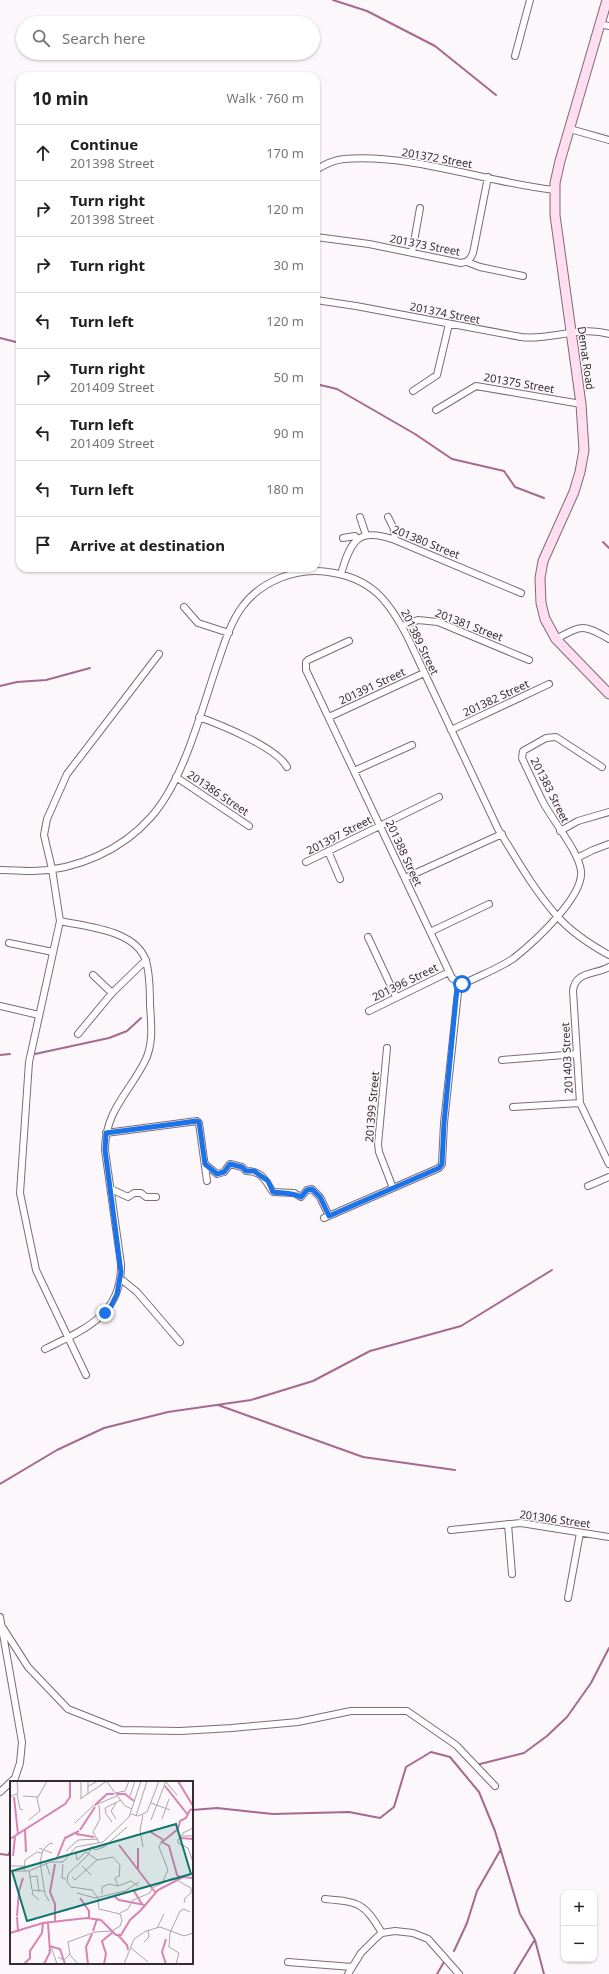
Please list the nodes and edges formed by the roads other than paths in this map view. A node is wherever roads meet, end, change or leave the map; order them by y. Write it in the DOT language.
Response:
graph roads {
  1 [pos="530,0"];
  2 [pos="608,0"];
  3 [pos="605,25"];
  4 [pos="515,56"];
  5 [pos="570,129"];
  6 [pos="609,140"];
  7 [pos="320,168"];
  8 [pos="488,178"];
  9 [pos="555,190"];
  10 [pos="420,208"];
  11 [pos="320,238"];
  12 [pos="412,253"];
  13 [pos="467,262"];
  14 [pos="524,276"];
  15 [pos="320,301"];
  16 [pos="449,324"];
  17 [pos="571,333"];
  18 [pos="609,334"];
  19 [pos="414,391"];
  20 [pos="580,404"];
  21 [pos="436,410"];
  22 [pos="360,517"];
  23 [pos="388,517"];
  24 [pos="366,534"];
  25 [pos="343,538"];
  26 [pos="357,540"];
  27 [pos="395,540"];
  28 [pos="320,571"];
  29 [pos="303,572"];
  30 [pos="341,574"];
  31 [pos="521,593"];
  32 [pos="184,607"];
  33 [pos="402,626"];
  34 [pos="228,632"];
  35 [pos="556,639"];
  36 [pos="609,639"];
  37 [pos="349,641"];
  38 [pos="159,654"];
  39 [pos="529,660"];
  40 [pos="424,673"];
  41 [pos="549,684"];
  42 [pos="609,694"];
  43 [pos="199,717"];
  44 [pos="329,717"];
  45 [pos="451,730"];
  46 [pos="412,745"];
  47 [pos="287,767"];
  48 [pos="602,767"];
  49 [pos="354,771"];
  50 [pos="176,777"];
  51 [pos="439,797"];
  52 [pos="609,812"];
  53 [pos="380,825"];
  54 [pos="249,826"];
  55 [pos="560,831"];
  56 [pos="502,834"];
  57 [pos="609,844"];
  58 [pos="328,851"];
  59 [pos="577,858"];
  60 [pos="306,862"];
  61 [pos="52,869"];
  62 [pos="0,870"];
  63 [pos="405,878"];
  64 [pos="340,879"];
  65 [pos="489,904"];
  66 [pos="558,917"];
  67 [pos="60,921"];
  68 [pos="430,932"];
  69 [pos="368,937"];
  70 [pos="9,943"];
  71 [pos="53,952"];
  72 [pos="609,956"];
  73 [pos="146,960"];
  74 [pos="609,967"];
  75 [pos="449,972"];
  76 [pos="93,975"];
  77 [pos="458,983"];
  78 [pos="112,993"];
  79 [pos="396,997"];
  80 [pos="0,1006"];
  81 [pos="369,1011"];
  82 [pos="38,1015"];
  83 [pos="78,1034"];
  84 [pos="387,1048"];
  85 [pos="577,1054"];
  86 [pos="502,1060"];
  87 [pos="580,1103"];
  88 [pos="513,1107"];
  89 [pos="106,1133"];
  90 [pos="205,1164"];
  91 [pos="609,1164"];
  92 [pos="609,1177"];
  93 [pos="207,1181"];
  94 [pos="588,1186"];
  95 [pos="393,1188"];
  96 [pos="111,1189"];
  97 [pos="156,1197"];
  98 [pos="121,1279"];
  99 [pos="69,1337"];
  100 [pos="180,1342"];
  101 [pos="45,1349"];
  102 [pos="86,1375"];
  103 [pos="508,1524"];
  104 [pos="451,1530"];
  105 [pos="580,1533"];
  106 [pos="609,1537"];
  107 [pos="512,1574"];
  108 [pos="568,1598"];
  109 [pos="0,1617"];
  110 [pos="3,1628"];
  111 [pos="12,1781"];
  112 [pos="10,1783"];
  113 [pos="495,1786"];
  114 [pos="0,1792"];
  115 [pos="325,1899"];
  116 [pos="382,1933"];
  117 [pos="288,1962"];
  118 [pos="352,1967"];
  119 [pos="348,1974"];
  120 [pos="459,1974"];
  1 -- 4 [label="street"];
  2 -- 3 [label="street, Demat Road"];
  3 -- 5 [label="street, Demat Road"];
  5 -- 6 [label="street"];
  5 -- 9 [label="street, Demat Road"];
  7 -- 8 [label="street, 201372 Street"];
  8 -- 9 [label="street, 201372 Street"];
  8 -- 13 [label="street, 201373 Street"];
  9 -- 17 [label="street, Demat Road"];
  10 -- 12 [label="street"];
  11 -- 12 [label="street, 201373 Street"];
  12 -- 13 [label="street, 201373 Street"];
  13 -- 14 [label="street"];
  15 -- 16 [label="street, 201374 Street"];
  16 -- 17 [label="street, 201374 Street"];
  16 -- 19 [label="street"];
  17 -- 18 [label="street, 201374 Street"];
  17 -- 20 [label="street, Demat Road"];
  20 -- 21 [label="street, 201375 Street"];
  20 -- 35 [label="street, Demat Road"];
  22 -- 24 [label="street"];
  23 -- 27 [label="street"];
  24 -- 26 [label="street"];
  24 -- 27 [label="street, 201380 Street"];
  25 -- 26 [label="street"];
  26 -- 30 [label="street"];
  27 -- 31 [label="street, 201380 Street"];
  28 -- 30 [label="street, 201389 Street"];
  29 -- 34 [label="street, 201389 Street"];
  30 -- 33 [label="street, 201389 Street"];
  32 -- 34 [label="street"];
  33 -- 39 [label="street, 201381 Street"];
  33 -- 40 [label="street, 201389 Street"];
  34 -- 43 [label="street, 201389 Street"];
  35 -- 36 [label="street"];
  35 -- 42 [label="street, Demat Road"];
  37 -- 44 [label="street, 201388 Street"];
  38 -- 61 [label="street"];
  40 -- 44 [label="street, 201391 Street"];
  40 -- 45 [label="street, 201389 Street"];
  41 -- 45 [label="street, 201382 Street"];
  43 -- 47 [label="street"];
  43 -- 50 [label="street, 201389 Street"];
  44 -- 49 [label="street, 201388 Street"];
  45 -- 56 [label="street, 201389 Street"];
  46 -- 49 [label="street"];
  48 -- 55 [label="street, 201383 Street"];
  49 -- 53 [label="street, 201388 Street"];
  50 -- 54 [label="street, 201386 Street"];
  50 -- 61 [label="street, 201389 Street"];
  51 -- 53 [label="street, 201397 Street"];
  52 -- 55 [label="street"];
  53 -- 58 [label="street, 201397 Street"];
  53 -- 63 [label="street, 201388 Street"];
  55 -- 59 [label="street, 201383 Street"];
  56 -- 63 [label="street"];
  56 -- 66 [label="street, 201389 Street"];
  57 -- 59 [label="street"];
  58 -- 60 [label="street, 201397 Street"];
  58 -- 64 [label="street"];
  59 -- 66 [label="street, 201383 Street"];
  61 -- 62 [label="street, 201389 Street"];
  61 -- 67 [label="street"];
  63 -- 68 [label="street, 201388 Street"];
  65 -- 68 [label="street"];
  66 -- 72 [label="street, 201389 Street"];
  66 -- 77 [label="street"];
  67 -- 71 [label="street"];
  67 -- 73 [label="street"];
  68 -- 75 [label="street, 201388 Street"];
  69 -- 79 [label="street"];
  70 -- 71 [label="street"];
  71 -- 82 [label="street"];
  73 -- 78 [label="street"];
  73 -- 89 [label="street"];
  74 -- 85 [label="street, 201403 Street"];
  75 -- 77 [label="street, 201388 Street"];
  75 -- 79 [label="street, 201396 Street"];
  76 -- 78 [label="street"];
  77 -- 95 [label="street"];
  78 -- 83 [label="street"];
  79 -- 81 [label="street, 201396 Street"];
  80 -- 82 [label="street"];
  82 -- 99 [label="street"];
  84 -- 95 [label="street, 201399 Street"];
  85 -- 86 [label="street"];
  85 -- 87 [label="street, 201403 Street"];
  87 -- 88 [label="street"];
  87 -- 91 [label="street, 201403 Street"];
  89 -- 90 [label="street"];
  89 -- 96 [label="street"];
  90 -- 93 [label="street"];
  90 -- 95 [label="street"];
  92 -- 94 [label="street"];
  96 -- 97 [label="street"];
  96 -- 98 [label="street"];
  98 -- 99 [label="street"];
  98 -- 100 [label="street"];
  99 -- 101 [label="street"];
  99 -- 102 [label="street"];
  103 -- 104 [label="street, 201306 Street"];
  103 -- 105 [label="street, 201306 Street"];
  103 -- 107 [label="street"];
  105 -- 106 [label="street, 201306 Street"];
  105 -- 108 [label="street"];
  109 -- 110 [label="street"];
  110 -- 111 [label="street"];
  110 -- 113 [label="street"];
  112 -- 114 [label="street"];
  115 -- 116 [label="street"];
  116 -- 118 [label="street"];
  116 -- 120 [label="street"];
  117 -- 118 [label="street"];
  118 -- 119 [label="street"];
}
